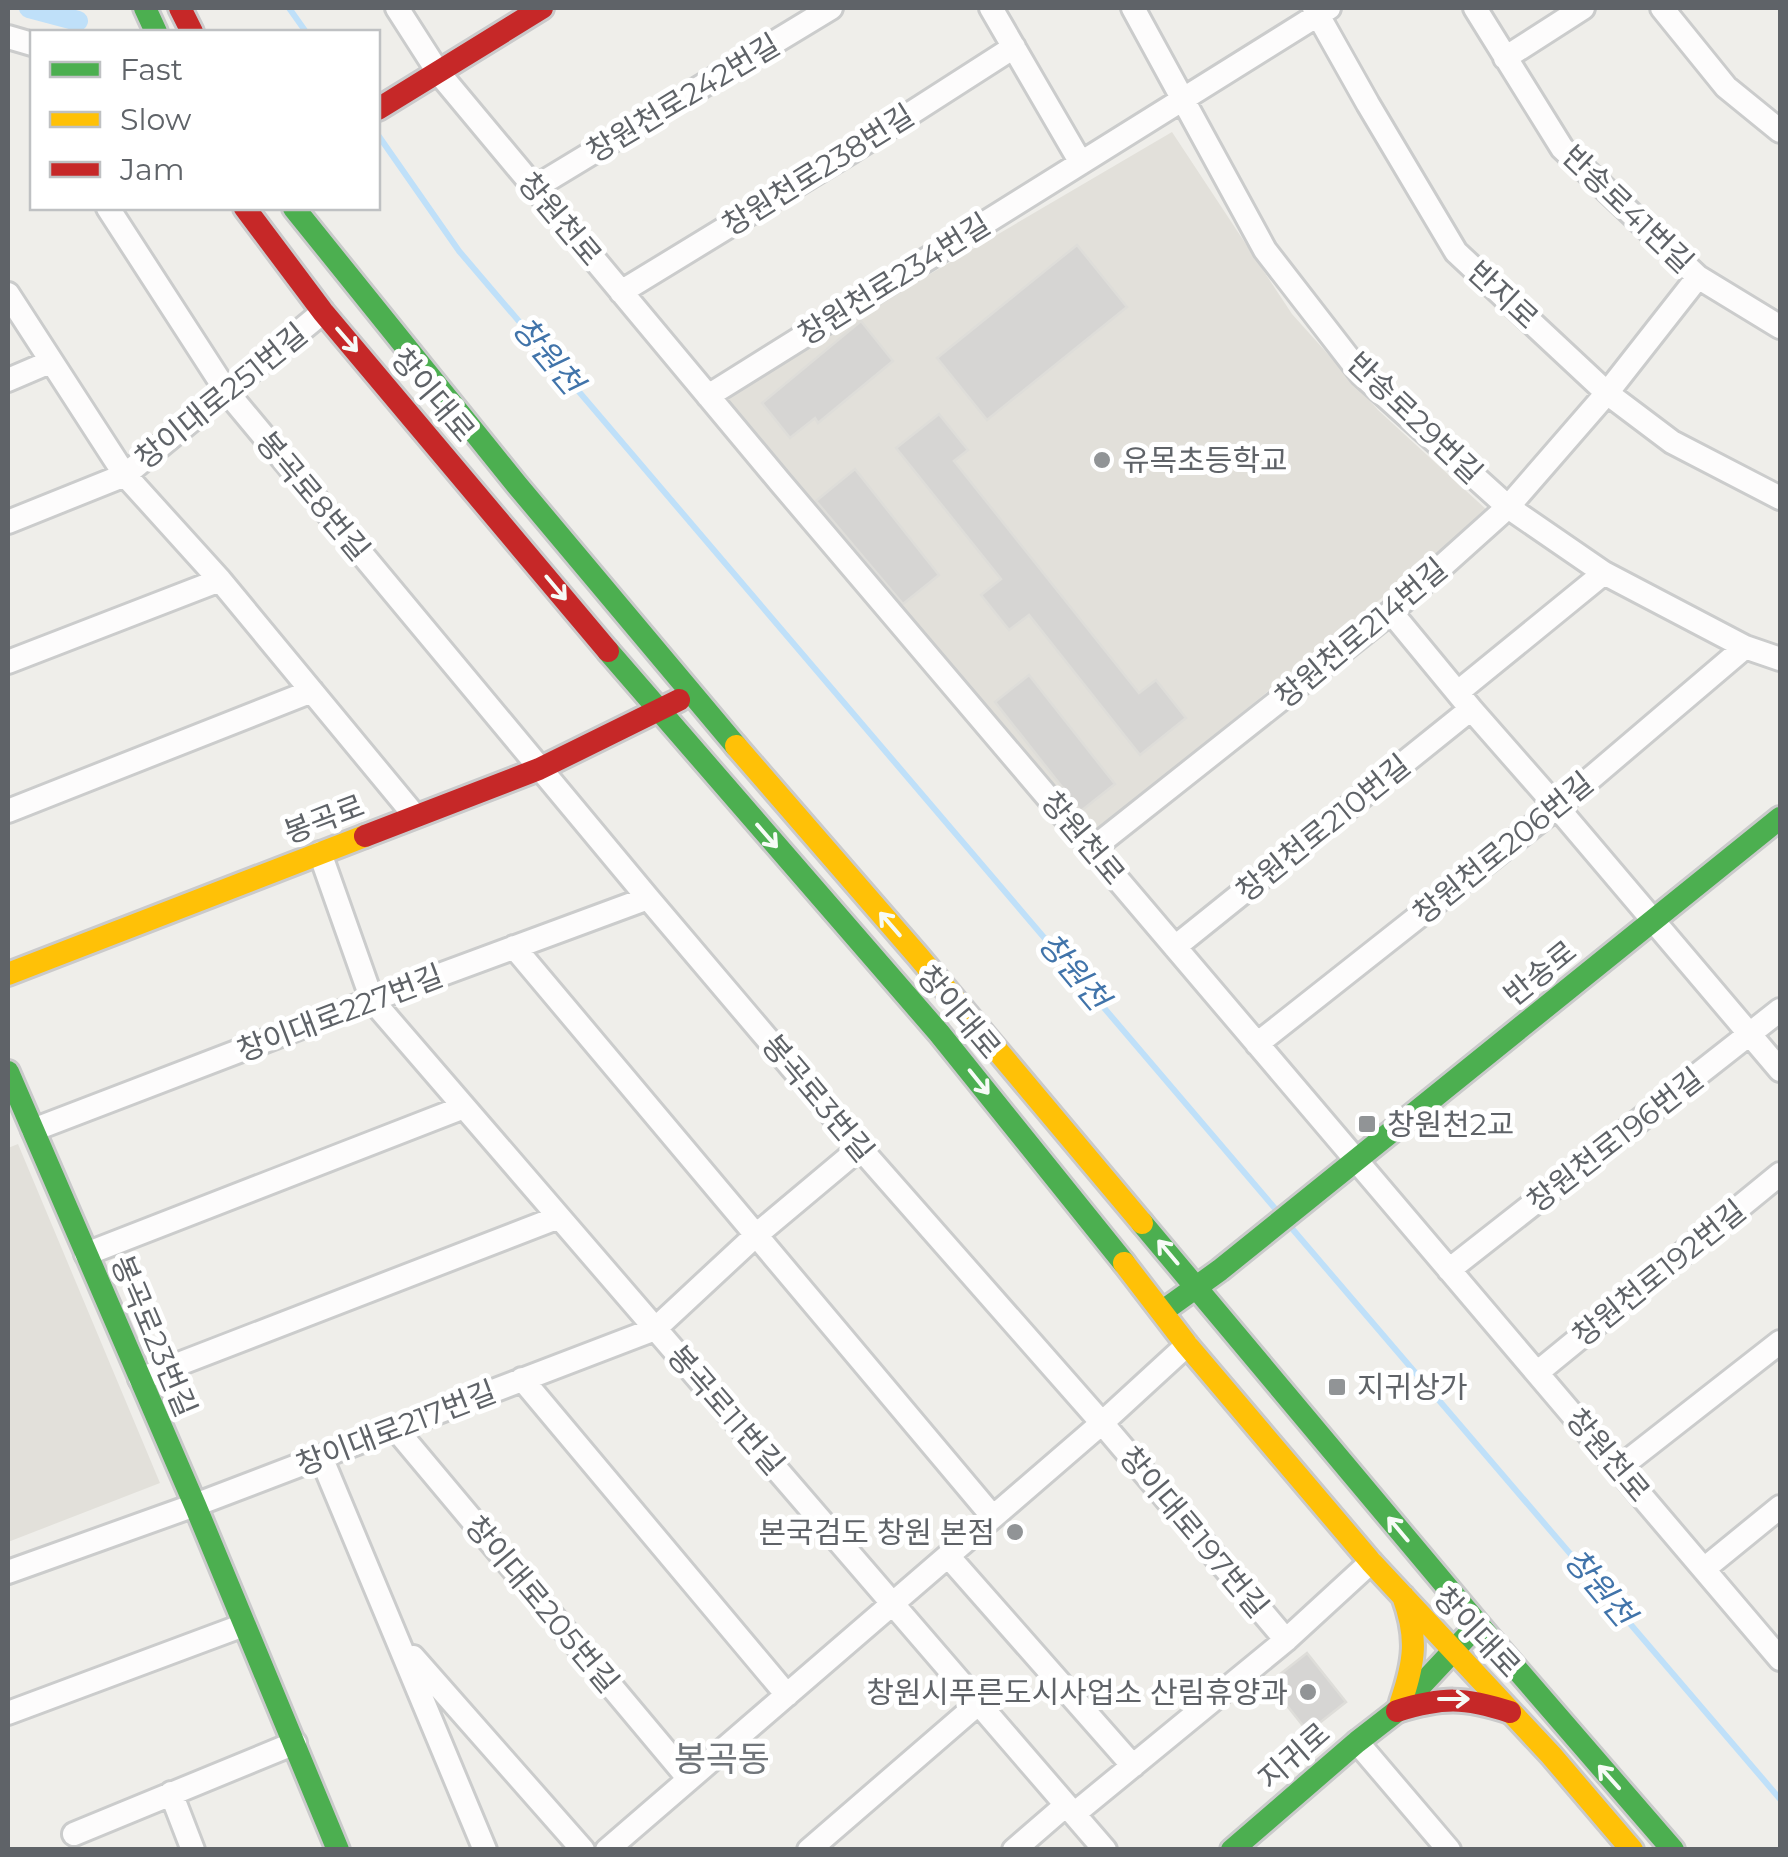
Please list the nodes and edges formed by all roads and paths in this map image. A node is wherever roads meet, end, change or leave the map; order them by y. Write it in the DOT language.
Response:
graph roads {
  1 [pos="397,8"];
  2 [pos="542,8"];
  3 [pos="831,8"];
  4 [pos="991,8"];
  5 [pos="1133,8"];
  6 [pos="1474,8"];
  7 [pos="1583,8"];
  8 [pos="1662,8"];
  9 [pos="1320,10"];
  10 [pos="1014,46"];
  11 [pos="1505,58"];
  12 [pos="430,77"];
  13 [pos="1182,99"];
  14 [pos="380,108"];
  15 [pos="1780,132"];
  16 [pos="1081,163"];
  17 [pos="534,188"];
  18 [pos="109,210"];
  19 [pos="246,210"];
  20 [pos="296,210"];
  21 [pos="1698,277"];
  22 [pos="620,292"];
  23 [pos="8,294"];
  24 [pos="322,312"];
  25 [pos="1780,327"];
  26 [pos="50,362"];
  27 [pos="8,380"];
  28 [pos="227,392"];
  29 [pos="1607,393"];
  30 [pos="708,396"];
  31 [pos="126,475"];
  32 [pos="1780,498"];
  33 [pos="1508,508"];
  34 [pos="8,522"];
  35 [pos="1604,573"];
  36 [pos="220,580"];
  37 [pos="1391,612"];
  38 [pos="1746,647"];
  39 [pos="1780,659"];
  40 [pos="8,662"];
  41 [pos="312,692"];
  42 [pos="692,694"];
  43 [pos="1464,701"];
  44 [pos="658,710"];
  45 [pos="540,769"];
  46 [pos="1558,807"];
  47 [pos="8,811"];
  48 [pos="416,816"];
  49 [pos="1780,818"];
  50 [pos="1092,849"];
  51 [pos="320,852"];
  52 [pos="648,898"];
  53 [pos="1654,920"];
  54 [pos="1174,947"];
  55 [pos="514,948"];
  56 [pos="8,974"];
  57 [pos="372,1000"];
  58 [pos="1780,1010"];
  59 [pos="1750,1034"];
  60 [pos="1257,1044"];
  61 [pos="1780,1070"];
  62 [pos="8,1072"];
  63 [pos="464,1108"];
  64 [pos="33,1130"];
  65 [pos="860,1148"];
  66 [pos="1346,1168"];
  67 [pos="1780,1174"];
  68 [pos="559,1217"];
  69 [pos="755,1236"];
  70 [pos="86,1254"];
  71 [pos="1450,1270"];
  72 [pos="1197,1286"];
  73 [pos="1162,1311"];
  74 [pos="655,1329"];
  75 [pos="1780,1342"];
  76 [pos="1186,1345"];
  77 [pos="1538,1372"];
  78 [pos="140,1379"];
  79 [pos="522,1379"];
  80 [pos="1102,1423"];
  81 [pos="395,1428"];
  82 [pos="321,1456"];
  83 [pos="1619,1468"];
  84 [pos="195,1505"];
  85 [pos="1780,1507"];
  86 [pos="993,1517"];
  87 [pos="948,1556"];
  88 [pos="1371,1562"];
  89 [pos="1704,1569"];
  90 [pos="8,1572"];
  91 [pos="1403,1596"];
  92 [pos="894,1603"];
  93 [pos="1479,1624"];
  94 [pos="244,1625"];
  95 [pos="1286,1640"];
  96 [pos="398,1641"];
  97 [pos="1453,1650"];
  98 [pos="1780,1660"];
  99 [pos="787,1695"];
  100 [pos="979,1703"];
  101 [pos="1398,1711"];
  102 [pos="1510,1712"];
  103 [pos="8,1713"];
  104 [pos="1357,1742"];
  105 [pos="295,1744"];
  106 [pos="1132,1766"];
  107 [pos="688,1779"];
  108 [pos="171,1793"];
  109 [pos="1070,1809"];
  110 [pos="74,1834"];
  111 [pos="193,1850"];
  112 [pos="338,1850"];
  113 [pos="485,1850"];
  114 [pos="583,1850"];
  115 [pos="607,1850"];
  116 [pos="809,1850"];
  117 [pos="1014,1850"];
  118 [pos="1104,1850"];
  119 [pos="1232,1850"];
  120 [pos="1449,1850"];
  121 [pos="1632,1850"];
  122 [pos="1673,1850"];
  1 -- 12 [label="street, 창원천로"];
  2 -- 12 [label="main road"];
  3 -- 17 [label="street, 창원천로242번길"];
  4 -- 10 [label="street"];
  5 -- 13 [label="street, 반송로29번길"];
  6 -- 11 [label="street, 반송로41번길"];
  7 -- 11 [label="street"];
  8 -- 15 [label="street"];
  9 -- 13 [label="street, 창원천로234번길"];
  9 -- 29 [label="street, 반지로"];
  10 -- 16 [label="street"];
  10 -- 22 [label="street, 창원천로238번길"];
  11 -- 21 [label="street, 반송로41번길"];
  12 -- 14 [label="main road"];
  12 -- 17 [label="street, 창원천로"];
  13 -- 16 [label="street, 창원천로234번길"];
  13 -- 33 [label="street, 반송로29번길"];
  16 -- 30 [label="street, 창원천로234번길"];
  17 -- 22 [label="street, 창원천로"];
  18 -- 28 [label="street, 봉곡로8번길"];
  19 -- 24 [label="main road, 창이대로"];
  20 -- 42 [label="main road, 창이대로"];
  21 -- 25 [label="street, 반송로41번길"];
  21 -- 29 [label="street, 창원천로214번길"];
  22 -- 30 [label="street, 창원천로"];
  23 -- 26 [label="street"];
  24 -- 28 [label="street, 창이대로251번길"];
  24 -- 44 [label="main road, 창이대로, one-way"];
  26 -- 27 [label="street"];
  26 -- 31 [label="street"];
  28 -- 31 [label="street, 창이대로251번길"];
  28 -- 45 [label="street, 봉곡로8번길"];
  29 -- 32 [label="street, 반지로"];
  29 -- 33 [label="street, 창원천로214번길"];
  30 -- 50 [label="street, 창원천로"];
  31 -- 34 [label="street, 창이대로251번길"];
  31 -- 36 [label="street"];
  33 -- 35 [label="street, 반송로29번길"];
  33 -- 37 [label="street, 창원천로214번길"];
  35 -- 38 [label="street, 반송로29번길"];
  35 -- 43 [label="street, 창원천로210번길"];
  36 -- 40 [label="street"];
  36 -- 41 [label="street"];
  37 -- 43 [label="street"];
  37 -- 50 [label="street, 창원천로214번길"];
  38 -- 39 [label="street, 반송로29번길"];
  38 -- 46 [label="street, 창원천로206번길"];
  41 -- 47 [label="street"];
  41 -- 48 [label="street"];
  42 -- 44 [label="main road, 봉곡로"];
  72 -- 42 [label="main road, 창이대로, one-way"];
  43 -- 46 [label="street"];
  43 -- 54 [label="street, 창원천로210번길"];
  44 -- 45 [label="main road, 봉곡로"];
  44 -- 73 [label="main road, 창이대로, one-way"];
  45 -- 48 [label="main road, 봉곡로"];
  45 -- 52 [label="street, 봉곡로3번길"];
  46 -- 53 [label="street"];
  46 -- 60 [label="street, 창원천로206번길"];
  48 -- 51 [label="main road, 봉곡로"];
  49 -- 53 [label="main road, 반송로"];
  50 -- 54 [label="street, 창원천로"];
  51 -- 56 [label="main road, 봉곡로"];
  51 -- 57 [label="street, 봉곡로11번길"];
  52 -- 55 [label="street, 창이대로227번길"];
  52 -- 65 [label="street, 봉곡로3번길"];
  53 -- 59 [label="street"];
  53 -- 66 [label="main road, 반송로"];
  54 -- 60 [label="street, 창원천로"];
  55 -- 57 [label="street, 창이대로227번길"];
  55 -- 69 [label="street"];
  57 -- 63 [label="street, 봉곡로11번길"];
  57 -- 64 [label="street, 창이대로227번길"];
  58 -- 59 [label="street, 창원천로196번길"];
  59 -- 61 [label="street"];
  59 -- 71 [label="street, 창원천로196번길"];
  60 -- 66 [label="street, 창원천로"];
  62 -- 64 [label="main road, 봉곡로23번길"];
  63 -- 68 [label="street, 봉곡로11번길"];
  63 -- 70 [label="street"];
  64 -- 70 [label="main road, 봉곡로23번길"];
  65 -- 69 [label="street, 창이대로217번길"];
  65 -- 80 [label="street, 봉곡로3번길"];
  66 -- 71 [label="street, 창원천로"];
  66 -- 72 [label="main road, 반송로"];
  67 -- 77 [label="street, 창원천로192번길"];
  68 -- 74 [label="street, 봉곡로11번길"];
  68 -- 78 [label="street"];
  69 -- 74 [label="street, 창이대로217번길"];
  69 -- 86 [label="street"];
  70 -- 78 [label="main road, 봉곡로23번길"];
  71 -- 77 [label="street, 창원천로"];
  72 -- 73 [label="main road"];
  93 -- 72 [label="main road, 창이대로, one-way"];
  73 -- 76 [label="main road, 창이대로"];
  74 -- 79 [label="street, 창이대로217번길"];
  74 -- 92 [label="street, 봉곡로11번길"];
  75 -- 83 [label="street"];
  76 -- 80 [label="street"];
  76 -- 88 [label="main road, 창이대로"];
  77 -- 83 [label="street, 창원천로"];
  78 -- 84 [label="main road, 봉곡로23번길"];
  79 -- 81 [label="street, 창이대로217번길"];
  79 -- 99 [label="street"];
  80 -- 86 [label="street"];
  80 -- 95 [label="street, 창이대로197번길"];
  81 -- 82 [label="street, 창이대로217번길"];
  81 -- 107 [label="street, 창이대로205번길"];
  82 -- 84 [label="street, 창이대로217번길"];
  82 -- 96 [label="street"];
  83 -- 89 [label="street, 창원천로"];
  84 -- 90 [label="street, 창이대로217번길"];
  84 -- 94 [label="main road, 봉곡로23번길"];
  85 -- 89 [label="street"];
  86 -- 87 [label="street"];
  87 -- 92 [label="street"];
  87 -- 106 [label="street"];
  88 -- 91 [label="main road, 창이대로"];
  88 -- 95 [label="street, 창이대로197번길"];
  89 -- 98 [label="street, 창원천로"];
  91 -- 97 [label="main road, 창이대로"];
  91 -- 101 [label="main road"];
  92 -- 99 [label="street"];
  92 -- 100 [label="street, 봉곡로11번길"];
  93 -- 97 [label="main road, 지귀로"];
  122 -- 93 [label="main road, 창이대로, one-way"];
  94 -- 103 [label="street"];
  94 -- 105 [label="main road, 봉곡로23번길"];
  95 -- 106 [label="street, 창이대로197번길"];
  96 -- 113 [label="street"];
  96 -- 114 [label="street"];
  97 -- 101 [label="main road, 지귀로"];
  97 -- 102 [label="main road, 창이대로"];
  99 -- 107 [label="street"];
  100 -- 109 [label="street, 봉곡로11번길"];
  100 -- 116 [label="street"];
  101 -- 102 [label="main road, 지귀로, one-way"];
  101 -- 104 [label="main road, 지귀로"];
  102 -- 121 [label="main road, 창이대로"];
  104 -- 119 [label="main road, 지귀로"];
  104 -- 120 [label="street"];
  105 -- 108 [label="street"];
  105 -- 112 [label="main road, 봉곡로23번길"];
  106 -- 109 [label="street, 창이대로197번길"];
  107 -- 115 [label="street"];
  108 -- 110 [label="street"];
  108 -- 111 [label="street"];
  109 -- 117 [label="street, 창이대로197번길"];
  109 -- 118 [label="street, 봉곡로11번길"];
}
